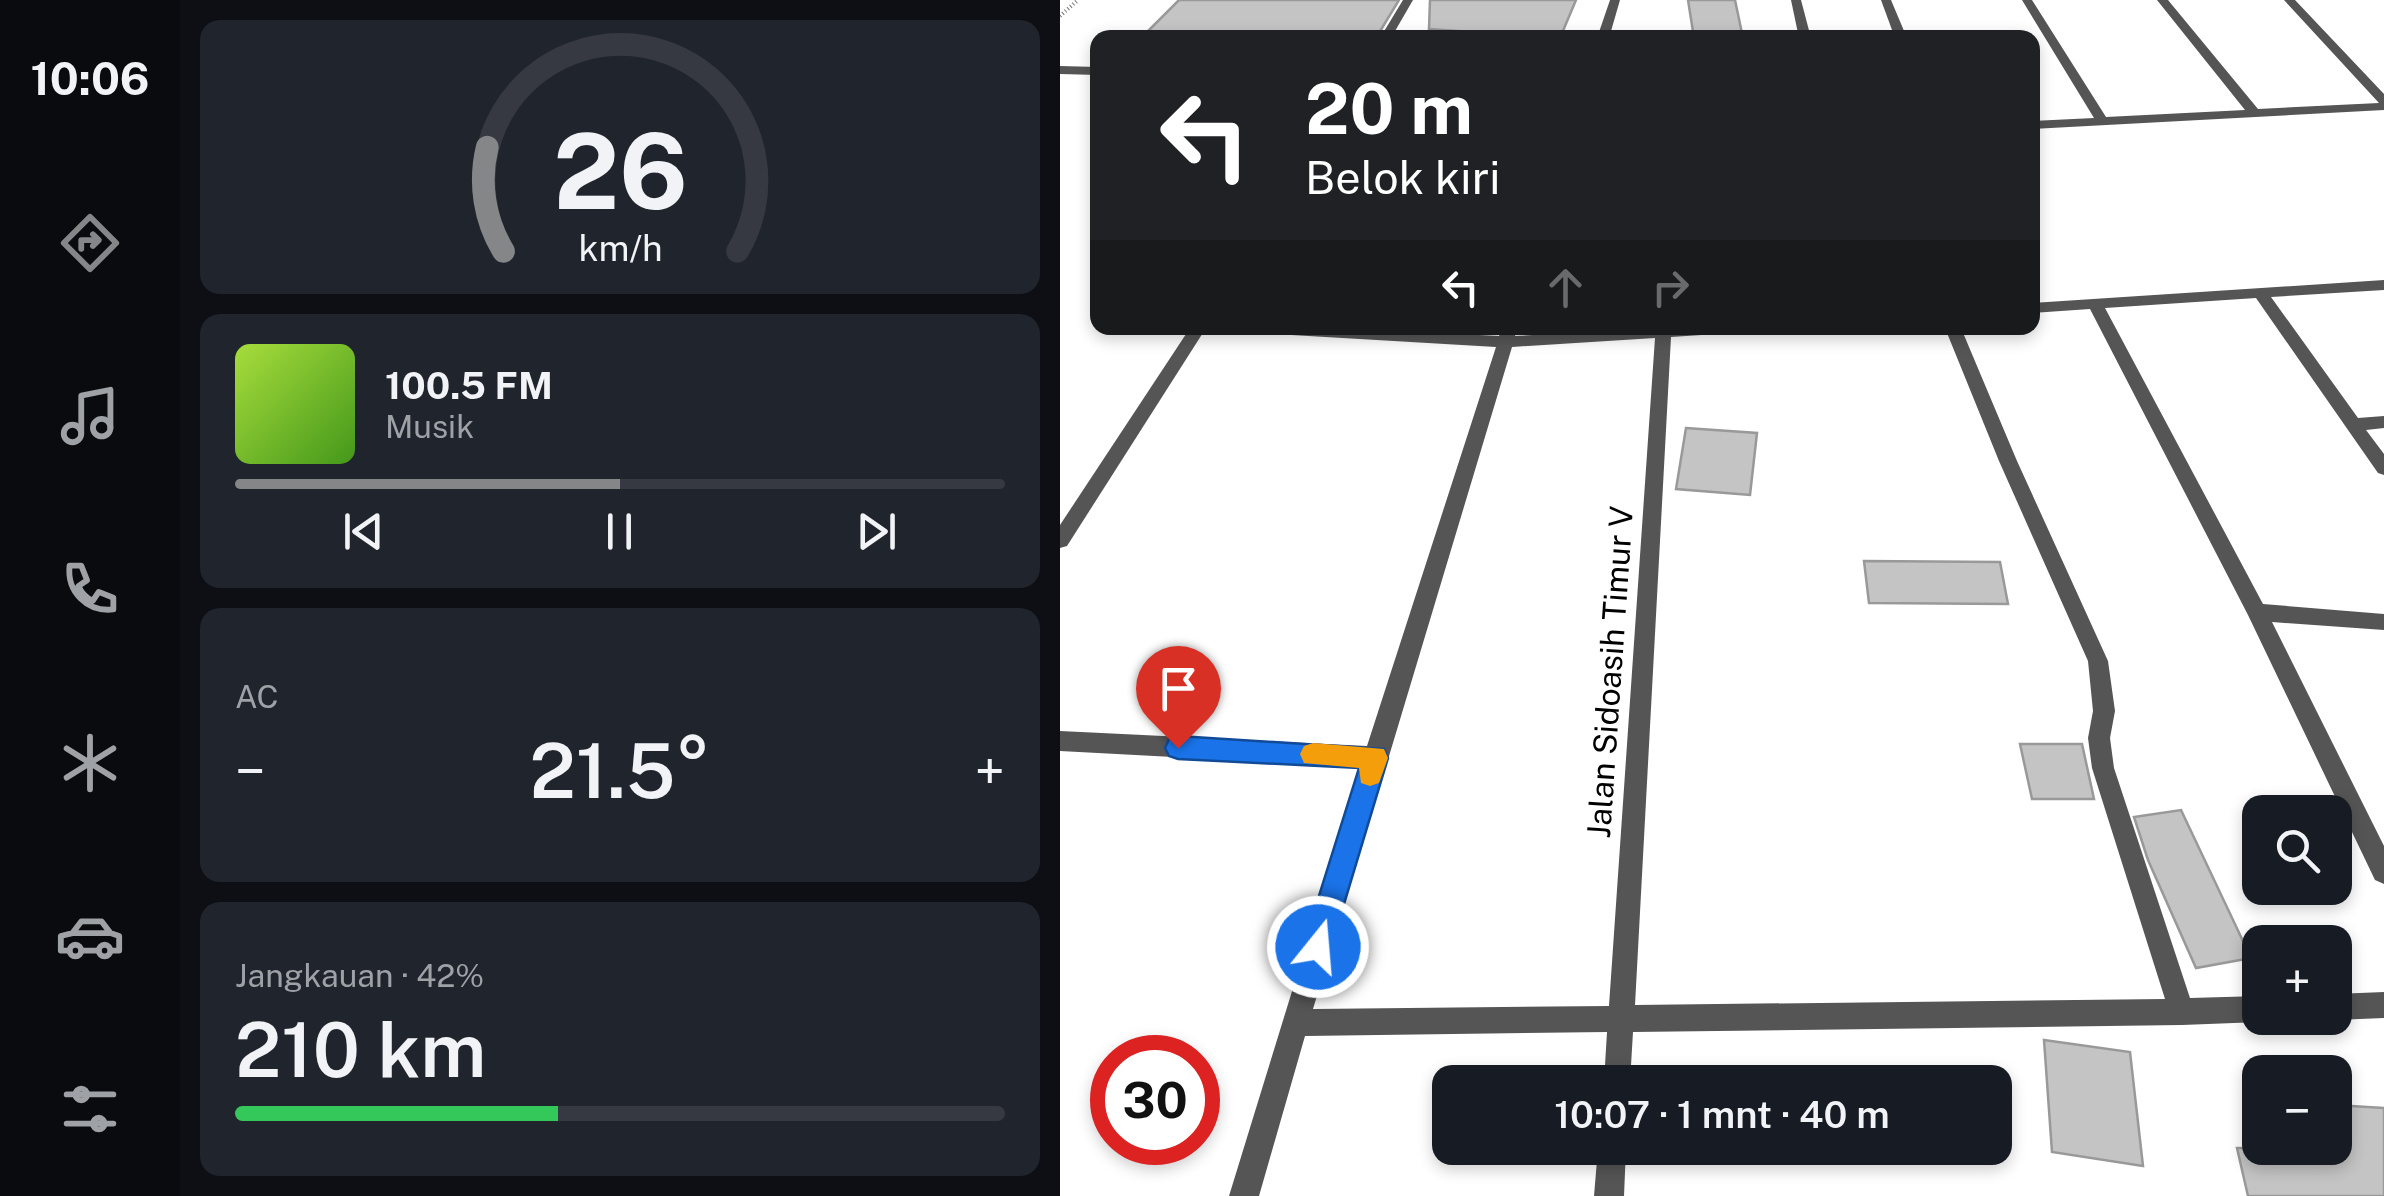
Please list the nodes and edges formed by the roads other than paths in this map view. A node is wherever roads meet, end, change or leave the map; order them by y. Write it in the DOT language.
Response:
graph roads {
  1 [pos="1408,0"];
  2 [pos="1616,0"];
  3 [pos="1796,0"];
  4 [pos="1886,0"];
  5 [pos="2027,0"];
  6 [pos="2162,0"];
  7 [pos="2289,0"];
  8 [pos="1389,30"];
  9 [pos="1606,30"];
  10 [pos="1804,30"];
  11 [pos="1898,30"];
  12 [pos="1060,70"];
  13 [pos="1090,71"];
  14 [pos="2384,104"];
  15 [pos="2256,114"];
  16 [pos="2102,122"];
  17 [pos="2040,126"];
  18 [pos="2384,285"];
  19 [pos="2260,294"];
  20 [pos="2095,304"];
  21 [pos="2040,307"];
  22 [pos="1193,335"];
  23 [pos="1507,335"];
  24 [pos="1663,335"];
  25 [pos="1956,335"];
  26 [pos="2384,422"];
  27 [pos="2351,425"];
  28 [pos="2384,468"];
  29 [pos="1060,541"];
  30 [pos="2257,612"];
  31 [pos="2384,622"];
  32 [pos="1060,741"];
  33 [pos="1375,758"];
  34 [pos="2384,872"];
  35 [pos="2384,1005"];
  36 [pos="2352,1006"];
  37 [pos="2242,1010"];
  38 [pos="2182,1012"];
  39 [pos="1621,1016"];
  40 [pos="1295,1023"];
  41 [pos="1617,1065"];
  42 [pos="1611,1165"];
  43 [pos="1244,1196"];
  44 [pos="1610,1196"];
  1 -- 8 [label="street"];
  2 -- 9 [label="street"];
  3 -- 10 [label="street"];
  4 -- 11 [label="street"];
  5 -- 16 [label="street"];
  6 -- 15 [label="street"];
  7 -- 14 [label="street"];
  12 -- 13 [label="street"];
  14 -- 15 [label="street"];
  15 -- 16 [label="street"];
  16 -- 17 [label="street"];
  18 -- 19 [label="street"];
  19 -- 20 [label="street"];
  19 -- 27 [label="street"];
  20 -- 21 [label="street"];
  20 -- 30 [label="street"];
  22 -- 29 [label="street"];
  23 -- 33 [label="street"];
  24 -- 39 [label="street, Jalan Sidoasih Timur V"];
  25 -- 38 [label="street"];
  26 -- 27 [label="street"];
  27 -- 28 [label="street"];
  30 -- 31 [label="street"];
  30 -- 34 [label="street"];
  32 -- 33 [label="street"];
  33 -- 40 [label="street"];
  35 -- 36 [label="street"];
  37 -- 38 [label="street"];
  38 -- 39 [label="street"];
  39 -- 40 [label="street"];
  39 -- 41 [label="street, Jalan Sidoasih Timur V"];
  40 -- 43 [label="street"];
  42 -- 44 [label="street"];
}
